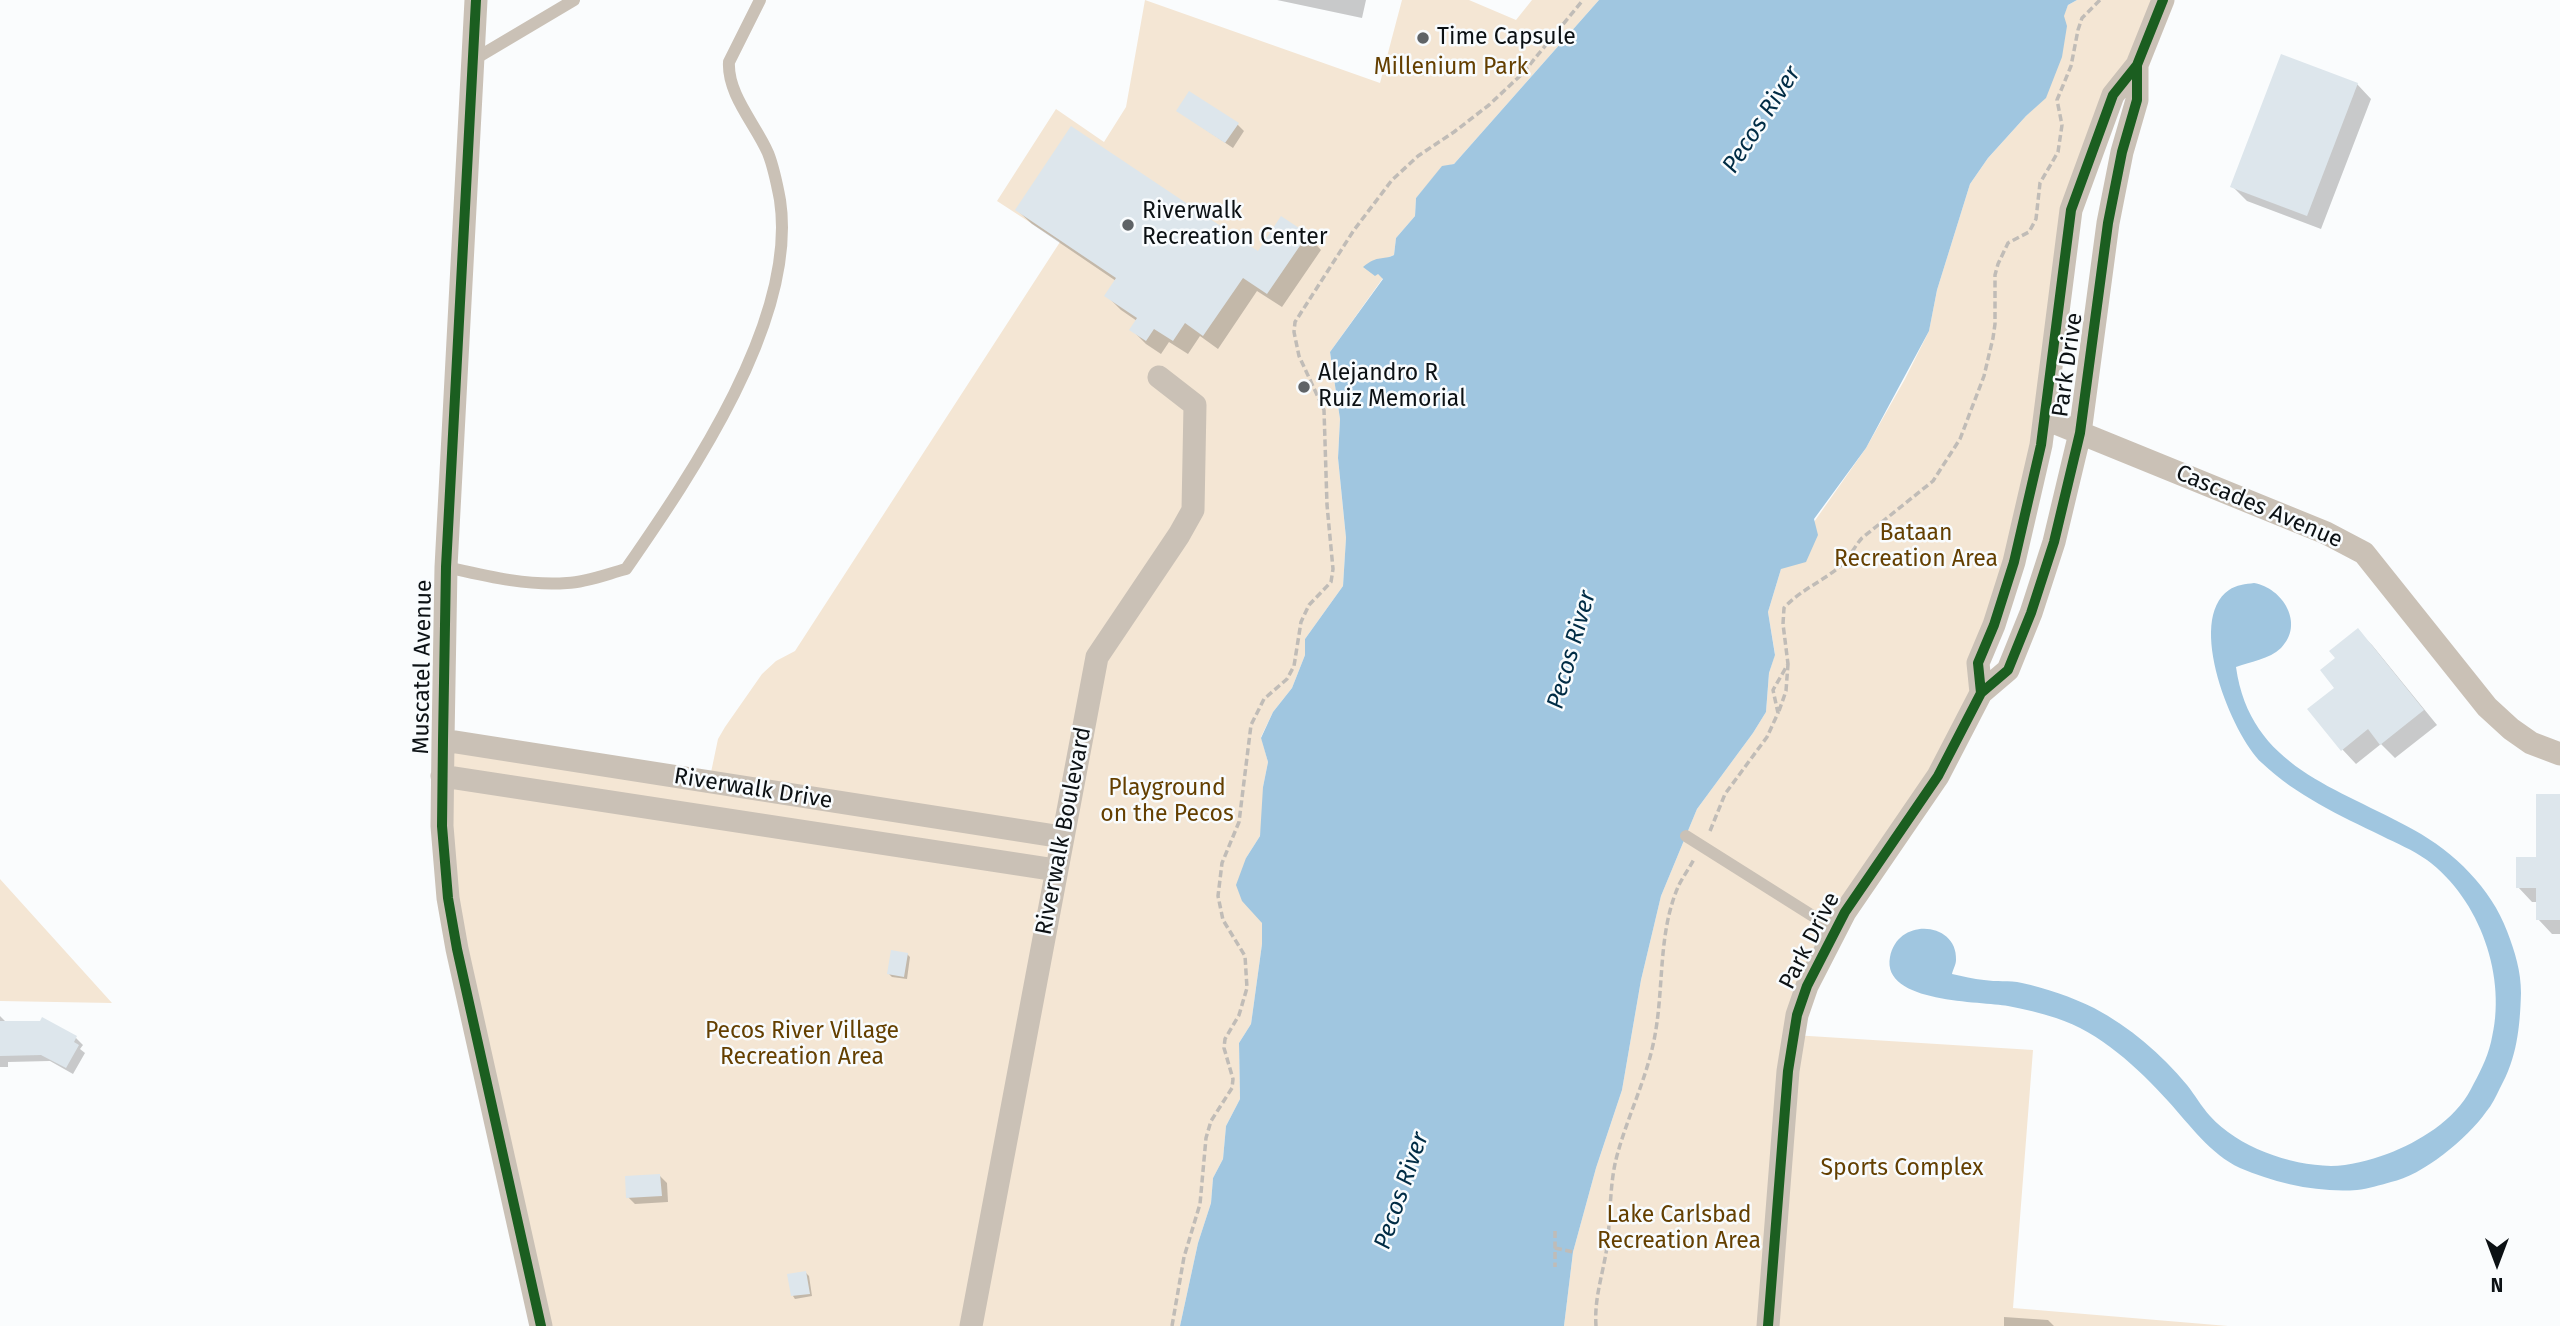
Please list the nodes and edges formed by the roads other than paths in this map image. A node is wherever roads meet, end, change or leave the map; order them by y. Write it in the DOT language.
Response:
graph roads {
  1 [pos="476,0"];
  2 [pos="574,0"];
  3 [pos="760,0"];
  4 [pos="2163,0"];
  5 [pos="473,60"];
  6 [pos="2137,65"];
  7 [pos="1159,377"];
  8 [pos="2046,419"];
  9 [pos="2080,433"];
  10 [pos="446,567"];
  11 [pos="1981,693"];
  12 [pos="443,740"];
  13 [pos="2560,754"];
  14 [pos="442,776"];
  15 [pos="723,785"];
  16 [pos="716,817"];
  17 [pos="1686,836"];
  18 [pos="1062,837"];
  19 [pos="1056,870"];
  20 [pos="1835,930"];
  21 [pos="541,1326"];
  22 [pos="971,1326"];
  23 [pos="1768,1326"];
  1 -- 5 [label="street, Muscatel Avenue"];
  2 -- 5 [label="lane"];
  3 -- 10 [label="lane"];
  4 -- 6 [label="street, Park Drive"];
  5 -- 10 [label="street, Muscatel Avenue"];
  6 -- 8 [label="street, Park Drive"];
  6 -- 9 [label="street, Park Drive"];
  7 -- 18 [label="street, Riverwalk Boulevard"];
  8 -- 9 [label="street, Cascades Avenue"];
  8 -- 11 [label="street, Park Drive"];
  9 -- 11 [label="street, Park Drive"];
  9 -- 13 [label="street, Cascades Avenue"];
  10 -- 12 [label="street, Muscatel Avenue"];
  11 -- 20 [label="street, Park Drive"];
  12 -- 14 [label="street, Muscatel Avenue"];
  12 -- 15 [label="street, Riverwalk Drive"];
  14 -- 16 [label="street, Riverwalk Drive"];
  14 -- 21 [label="street, Muscatel Avenue"];
  15 -- 16 [label="street"];
  15 -- 18 [label="street, Riverwalk Drive"];
  16 -- 19 [label="street, Riverwalk Drive"];
  17 -- 20 [label="lane"];
  18 -- 19 [label="street, Riverwalk Boulevard"];
  19 -- 22 [label="street, Riverwalk Boulevard"];
  20 -- 23 [label="street, Park Drive"];
}
